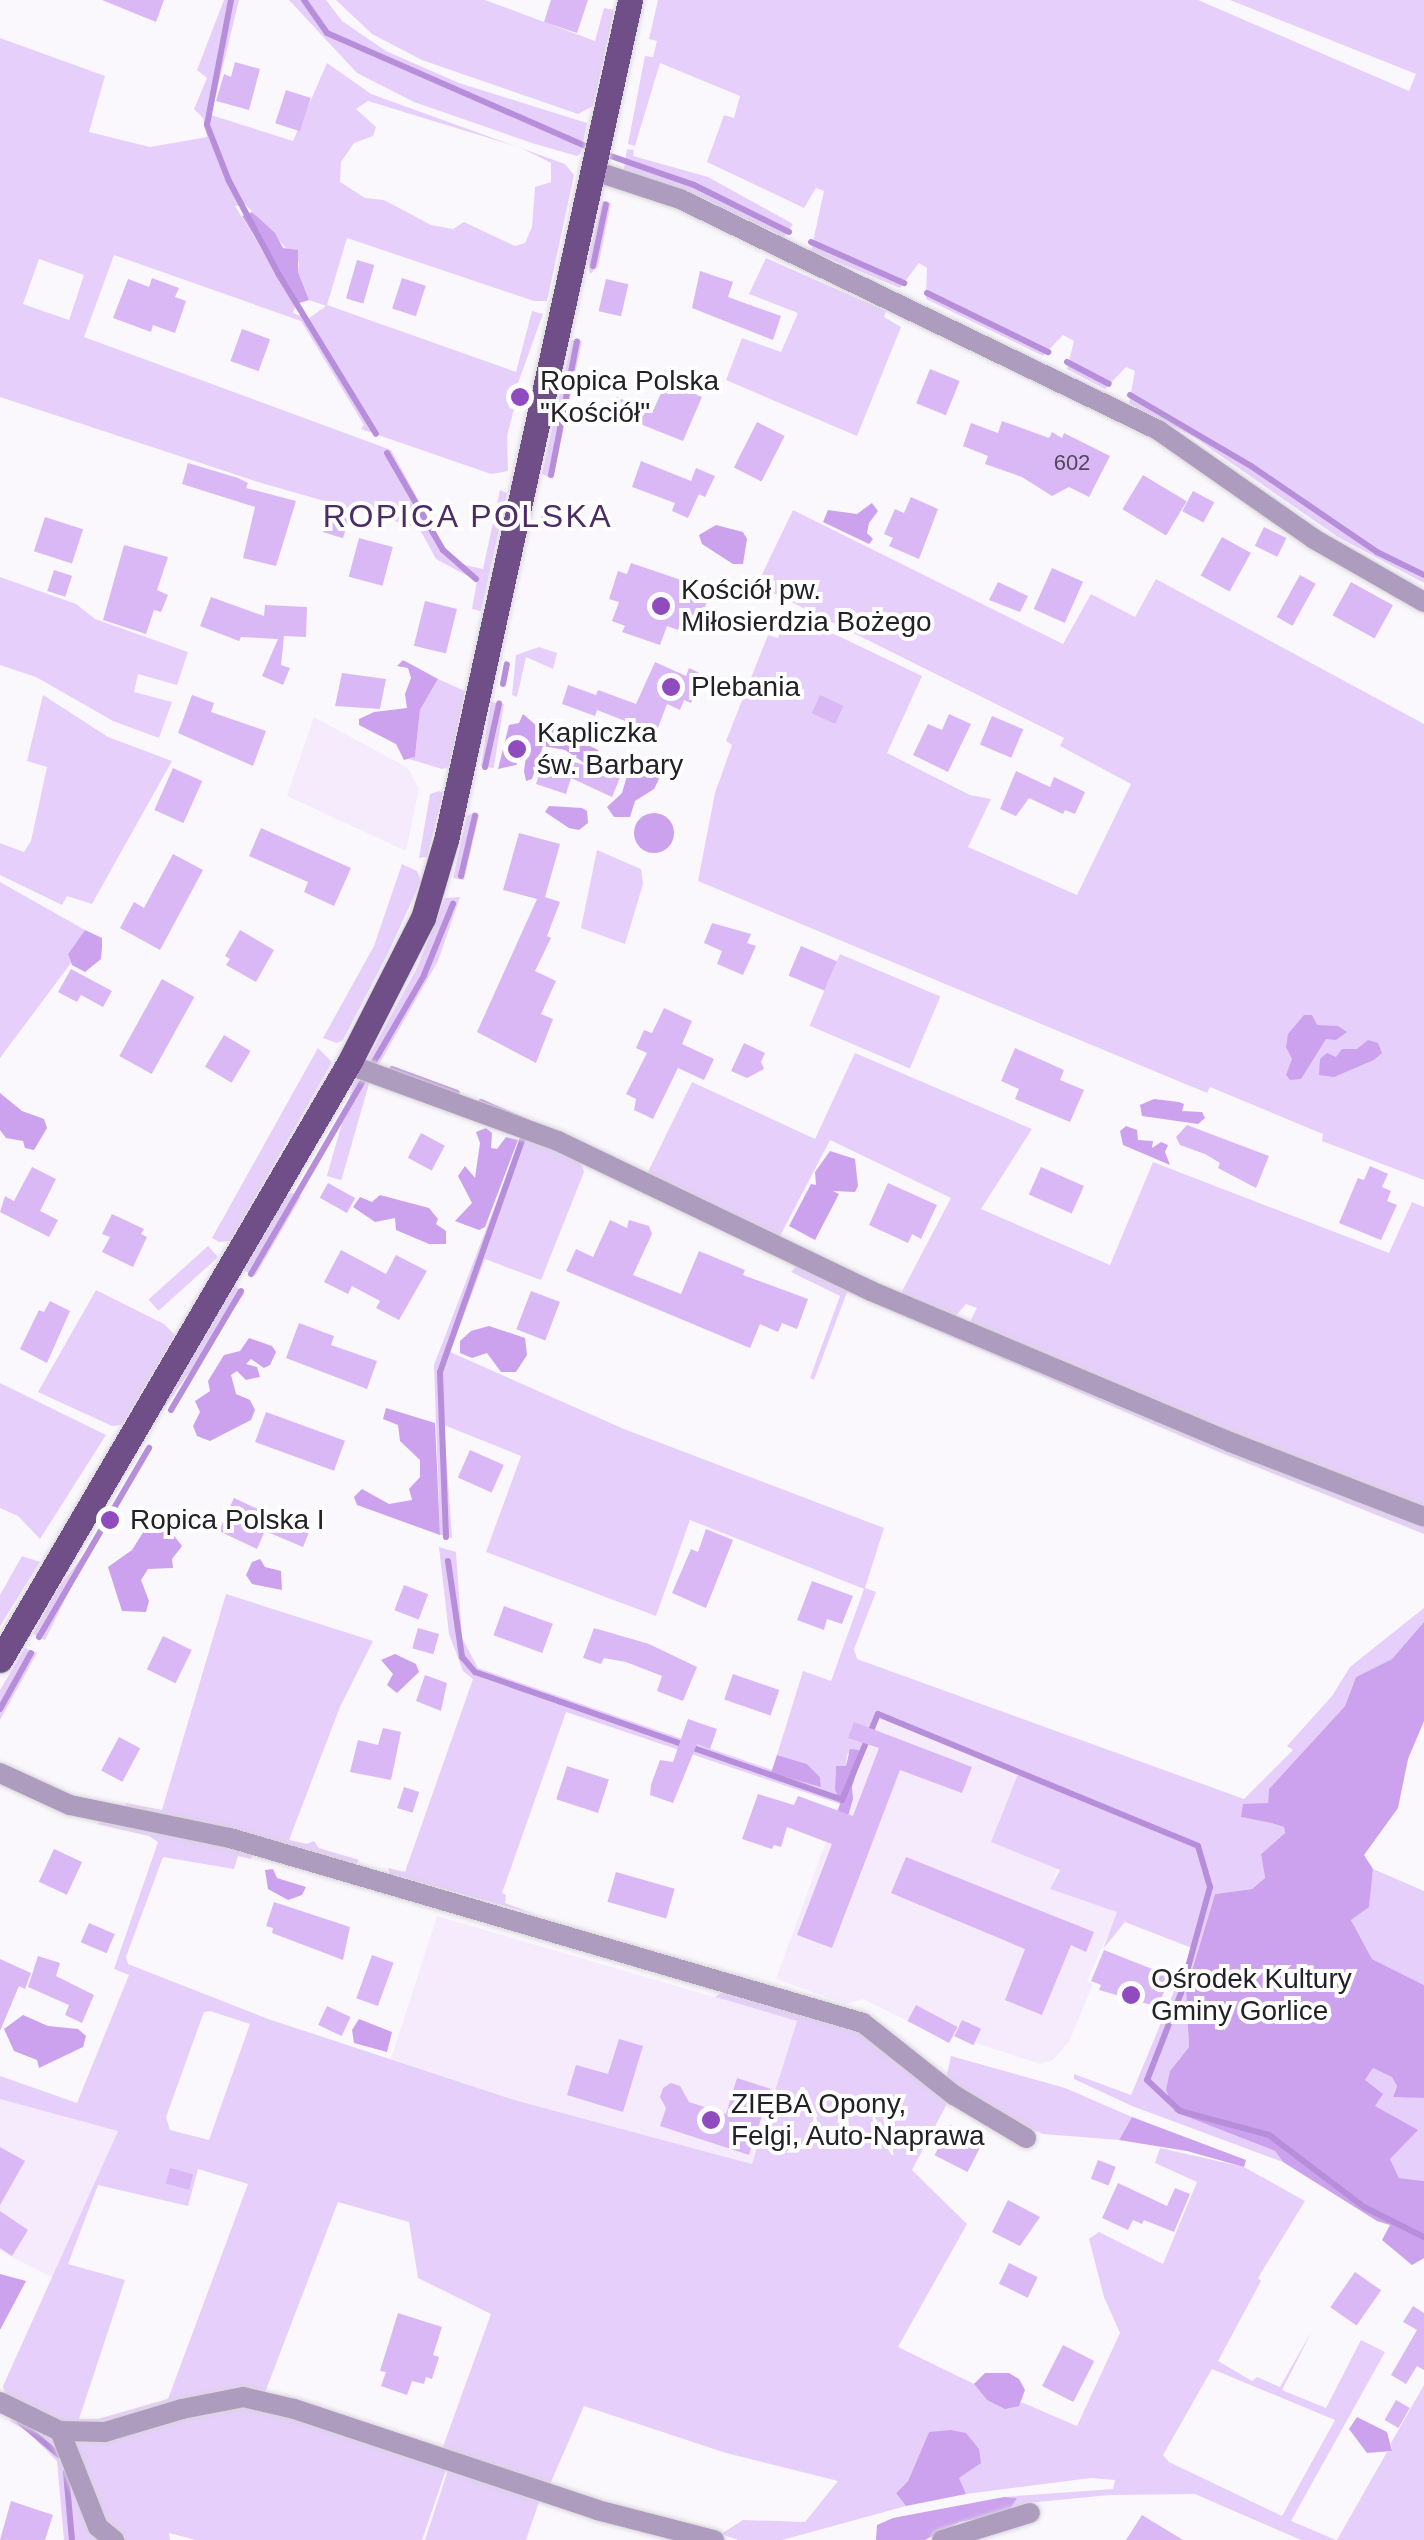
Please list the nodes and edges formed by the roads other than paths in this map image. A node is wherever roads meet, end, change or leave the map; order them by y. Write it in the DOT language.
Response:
graph roads {
  1 [pos="630,0"];
  2 [pos="593,168"];
  3 [pos="1424,602"];
  4 [pos="362,1068"];
  5 [pos="1424,1516"];
  6 [pos="0,1660"];
  7 [pos="0,1773"];
  8 [pos="1026,2138"];
  9 [pos="0,2402"];
  10 [pos="60,2431"];
  11 [pos="1030,2513"];
  12 [pos="114,2540"];
  13 [pos="714,2540"];
  14 [pos="942,2540"];
  1 -- 2 [label="main road"];
  2 -- 3 [label="street"];
  2 -- 4 [label="main road"];
  4 -- 5 [label="street"];
  4 -- 6 [label="main road"];
  7 -- 8 [label="street"];
  9 -- 10 [label="street"];
  10 -- 12 [label="street"];
  10 -- 13 [label="street"];
  11 -- 14 [label="street"];
}
